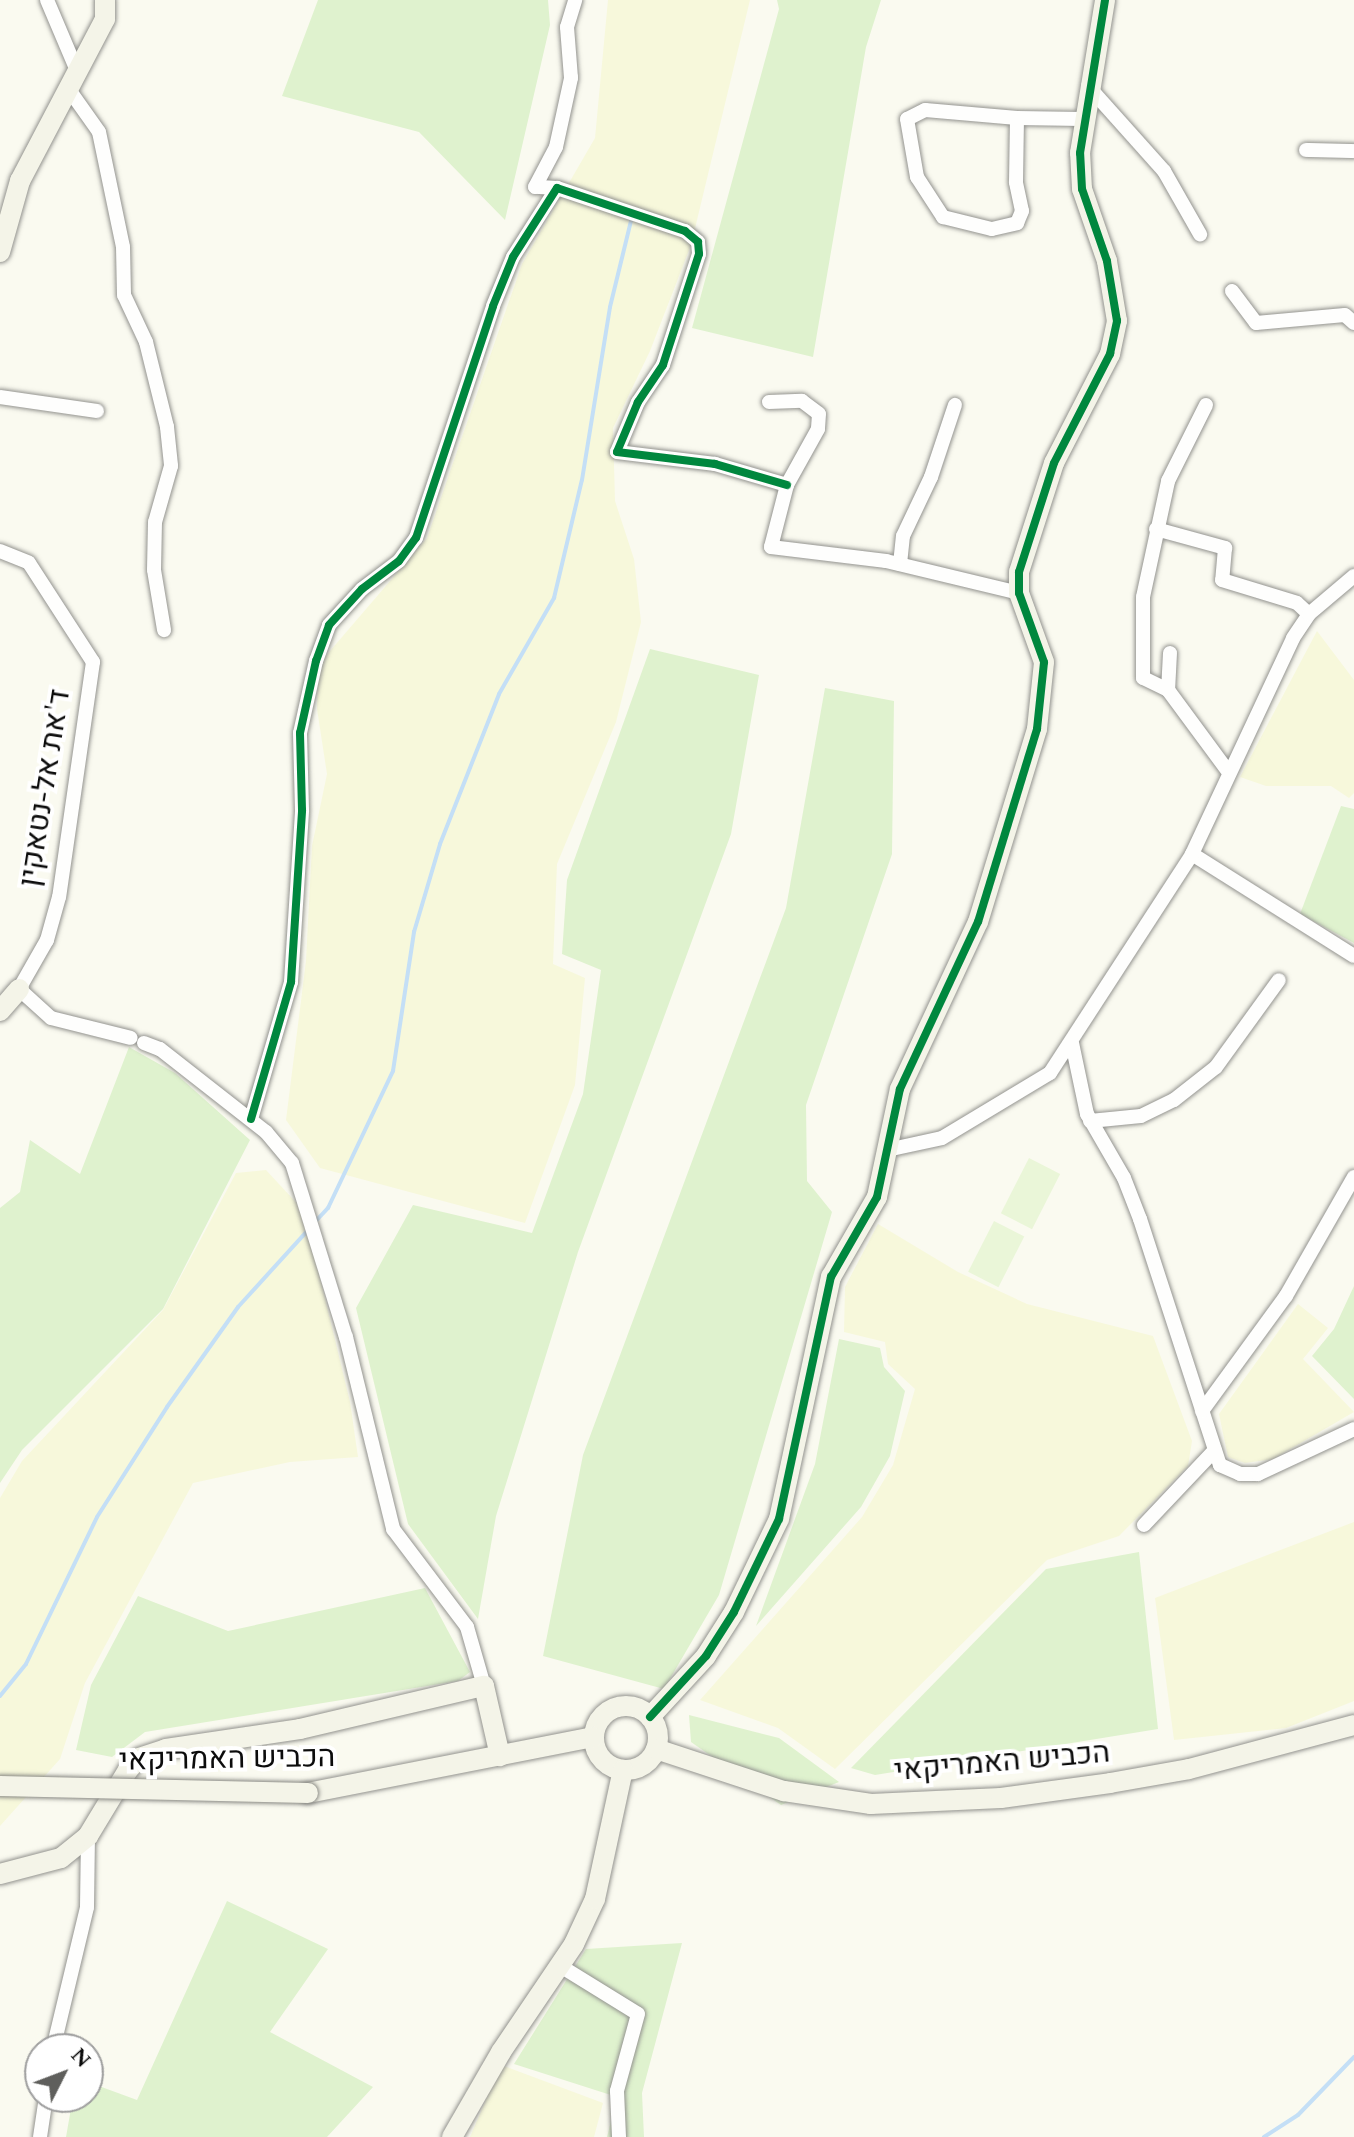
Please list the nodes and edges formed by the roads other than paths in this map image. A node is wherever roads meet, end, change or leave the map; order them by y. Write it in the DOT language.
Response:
graph roads {
  1 [pos="47,0"];
  2 [pos="105,0"];
  3 [pos="575,0"];
  4 [pos="1105,0"];
  5 [pos="74,82"];
  6 [pos="1088,86"];
  7 [pos="1017,118"];
  8 [pos="1082,119"];
  9 [pos="1306,150"];
  10 [pos="1354,151"];
  11 [pos="557,188"];
  12 [pos="1200,234"];
  13 [pos="0,252"];
  14 [pos="1232,291"];
  15 [pos="1354,323"];
  16 [pos="0,397"];
  17 [pos="769,402"];
  18 [pos="955,405"];
  19 [pos="1206,405"];
  20 [pos="97,411"];
  21 [pos="787,485"];
  22 [pos="1156,529"];
  23 [pos="0,551"];
  24 [pos="900,564"];
  25 [pos="1354,576"];
  26 [pos="1019,593"];
  27 [pos="1309,614"];
  28 [pos="164,630"];
  29 [pos="1170,653"];
  30 [pos="1168,690"];
  31 [pos="1227,770"];
  32 [pos="1192,854"];
  33 [pos="1354,956"];
  34 [pos="1279,980"];
  35 [pos="19,989"];
  36 [pos="0,1011"];
  37 [pos="1072,1043"];
  38 [pos="251,1119"];
  39 [pos="1090,1121"];
  40 [pos="887,1150"];
  41 [pos="1354,1177"];
  42 [pos="1202,1411"];
  43 [pos="1354,1429"];
  44 [pos="1215,1450"];
  45 [pos="1144,1525"];
  46 [pos="484,1686"];
  47 [pos="650,1717"];
  48 [pos="1354,1725"];
  49 [pos="594,1737"];
  50 [pos="656,1749"];
  51 [pos="500,1756"];
  52 [pos="623,1770"];
  53 [pos="0,1786"];
  54 [pos="88,1836"];
  55 [pos="0,1874"];
  56 [pos="562,1967"];
  57 [pos="57,2033"];
  58 [pos="44,2113"];
  59 [pos="40,2137"];
  60 [pos="452,2137"];
  61 [pos="619,2137"];
  1 -- 5 [label="street"];
  2 -- 5 [label="street"];
  3 -- 11 [label="street"];
  4 -- 6 [label="street"];
  5 -- 13 [label="street"];
  5 -- 28 [label="street"];
  6 -- 8 [label="street"];
  6 -- 12 [label="street"];
  7 -- 7 [label="street"];
  7 -- 8 [label="street"];
  8 -- 26 [label="street"];
  9 -- 10 [label="street"];
  11 -- 21 [label="street"];
  11 -- 38 [label="street"];
  14 -- 15 [label="street"];
  16 -- 20 [label="street"];
  17 -- 21 [label="street"];
  18 -- 24 [label="street"];
  19 -- 22 [label="street"];
  21 -- 24 [label="street"];
  22 -- 27 [label="street"];
  22 -- 30 [label="street"];
  23 -- 35 [label="street, ד'את אל-נטאקין"];
  24 -- 26 [label="street"];
  25 -- 27 [label="street"];
  26 -- 40 [label="street"];
  27 -- 31 [label="street"];
  29 -- 30 [label="street"];
  30 -- 31 [label="street"];
  31 -- 32 [label="street"];
  32 -- 33 [label="street"];
  32 -- 37 [label="street"];
  34 -- 39 [label="street"];
  35 -- 36 [label="street, ד'את אל-נטאקין"];
  35 -- 38 [label="street"];
  37 -- 39 [label="street"];
  37 -- 40 [label="street"];
  38 -- 46 [label="street"];
  39 -- 42 [label="street"];
  40 -- 47 [label="street"];
  41 -- 42 [label="street"];
  42 -- 44 [label="street"];
  43 -- 44 [label="street"];
  44 -- 45 [label="street"];
  46 -- 51 [label="street"];
  46 -- 54 [label="street"];
  47 -- 49 [label="street"];
  47 -- 50 [label="street"];
  48 -- 50 [label="street, הכביש האמריקאי"];
  49 -- 51 [label="street, הכביש האמריקאי"];
  49 -- 52 [label="street"];
  50 -- 52 [label="street"];
  51 -- 53 [label="street, הכביש האמריקאי, bridge"];
  52 -- 56 [label="street"];
  54 -- 55 [label="street"];
  54 -- 57 [label="street"];
  56 -- 60 [label="street"];
  56 -- 61 [label="street"];
  58 -- 59 [label="street"];
}
